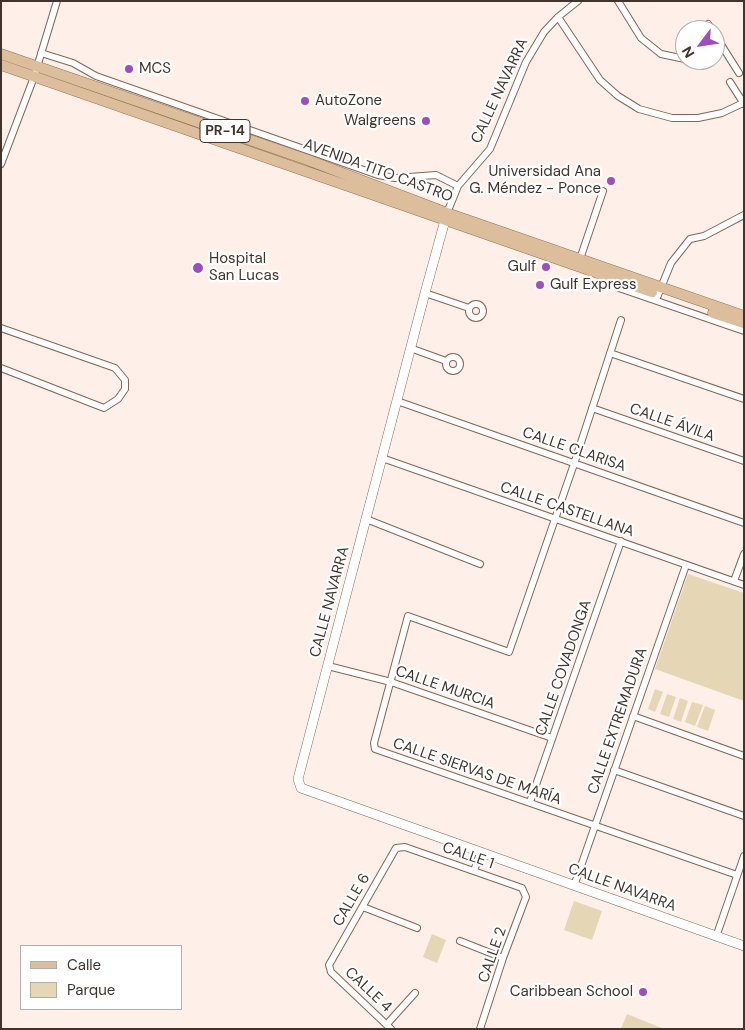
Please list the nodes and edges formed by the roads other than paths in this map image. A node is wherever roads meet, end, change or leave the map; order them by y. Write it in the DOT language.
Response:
graph roads {
  1 [pos="57,1"];
  2 [pos="578,1"];
  3 [pos="618,1"];
  4 [pos="558,17"];
  5 [pos="725,50"];
  6 [pos="41,53"];
  7 [pos="1,54"];
  8 [pos="675,57"];
  9 [pos="1,65"];
  10 [pos="35,72"];
  11 [pos="739,73"];
  12 [pos="730,82"];
  13 [pos="744,104"];
  14 [pos="1,164"];
  15 [pos="458,186"];
  16 [pos="603,191"];
  17 [pos="744,215"];
  18 [pos="446,216"];
  19 [pos="580,259"];
  20 [pos="610,277"];
  21 [pos="425,292"];
  22 [pos="659,294"];
  23 [pos="469,308"];
  24 [pos="744,316"];
  25 [pos="621,320"];
  26 [pos="744,323"];
  27 [pos="1,328"];
  28 [pos="744,331"];
  29 [pos="410,348"];
  30 [pos="610,353"];
  31 [pos="446,361"];
  32 [pos="1,368"];
  33 [pos="744,400"];
  34 [pos="396,401"];
  35 [pos="592,408"];
  36 [pos="382,458"];
  37 [pos="744,461"];
  38 [pos="574,464"];
  39 [pos="366,519"];
  40 [pos="555,519"];
  41 [pos="744,523"];
  42 [pos="621,542"];
  43 [pos="744,554"];
  44 [pos="480,564"];
  45 [pos="686,565"];
  46 [pos="734,581"];
  47 [pos="744,585"];
  48 [pos="328,666"];
  49 [pos="391,682"];
  50 [pos="633,716"];
  51 [pos="552,738"];
  52 [pos="744,756"];
  53 [pos="614,770"];
  54 [pos="530,802"];
  55 [pos="744,816"];
  56 [pos="595,825"];
  57 [pos="480,853"];
  58 [pos="744,856"];
  59 [pos="383,871"];
  60 [pos="474,871"];
  61 [pos="737,875"];
  62 [pos="574,886"];
  63 [pos="364,907"];
  64 [pos="518,920"];
  65 [pos="417,928"];
  66 [pos="716,937"];
  67 [pos="460,941"];
  68 [pos="342,942"];
  69 [pos="744,946"];
  70 [pos="503,958"];
  71 [pos="415,994"];
  72 [pos="389,1027"];
  73 [pos="480,1029"];
  1 -- 6 [label="street"];
  2 -- 4 [label="street, CALLE NAVARRA"];
  3 -- 8 [label="street"];
  4 -- 13 [label="street"];
  4 -- 15 [label="street, CALLE NAVARRA"];
  5 -- 11 [label="street"];
  6 -- 10 [label="street"];
  6 -- 15 [label="street"];
  7 -- 10 [label="main road, AVENIDA TITO CASTRO / PR-14"];
  9 -- 10 [label="main road, AVENIDA TITO CASTRO / PR-14"];
  10 -- 14 [label="street"];
  10 -- 18 [label="main road, AVENIDA TITO CASTRO / PR-14"];
  12 -- 13 [label="street"];
  15 -- 18 [label="street, CALLE NAVARRA"];
  16 -- 19 [label="street"];
  17 -- 22 [label="street"];
  18 -- 19 [label="main road, AVENIDA TITO CASTRO / PR-14"];
  18 -- 20 [label="main road, AVENIDA TITO CASTRO / PR-14"];
  18 -- 21 [label="street, CALLE NAVARRA"];
  19 -- 22 [label="main road, AVENIDA TITO CASTRO / PR-14"];
  20 -- 22 [label="main road, AVENIDA TITO CASTRO / PR-14"];
  20 -- 22 [label="street"];
  21 -- 23 [label="street"];
  21 -- 29 [label="street, CALLE NAVARRA"];
  22 -- 24 [label="main road, AVENIDA TITO CASTRO / PR-14"];
  22 -- 26 [label="main road, AVENIDA TITO CASTRO / PR-14"];
  22 -- 28 [label="street"];
  25 -- 30 [label="street, CALLE SIERVAS DE MARÍA"];
  27 -- 32 [label="street"];
  29 -- 31 [label="street"];
  29 -- 34 [label="street, CALLE NAVARRA"];
  30 -- 33 [label="street"];
  30 -- 35 [label="street, CALLE SIERVAS DE MARÍA"];
  34 -- 36 [label="street, CALLE NAVARRA"];
  34 -- 38 [label="street, CALLE CLARISA"];
  35 -- 37 [label="street, CALLE ÁVILA"];
  35 -- 38 [label="street, CALLE SIERVAS DE MARÍA"];
  36 -- 39 [label="street, CALLE NAVARRA"];
  36 -- 40 [label="street, CALLE CASTELLANA"];
  38 -- 40 [label="street, CALLE SIERVAS DE MARÍA"];
  38 -- 41 [label="street, CALLE CLARISA"];
  39 -- 44 [label="street"];
  39 -- 48 [label="street, CALLE NAVARRA"];
  40 -- 42 [label="street, CALLE CASTELLANA"];
  40 -- 49 [label="street, CALLE SIERVAS DE MARÍA"];
  42 -- 45 [label="street, CALLE CASTELLANA"];
  42 -- 51 [label="street, CALLE COVADONGA"];
  43 -- 46 [label="street"];
  45 -- 46 [label="street, CALLE CASTELLANA"];
  45 -- 50 [label="street, CALLE EXTREMADURA"];
  46 -- 47 [label="street, CALLE CASTELLANA"];
  48 -- 49 [label="street, CALLE MURCIA"];
  48 -- 57 [label="street, CALLE NAVARRA"];
  49 -- 51 [label="street, CALLE MURCIA"];
  49 -- 54 [label="street, CALLE SIERVAS DE MARÍA"];
  50 -- 52 [label="street"];
  50 -- 53 [label="street, CALLE EXTREMADURA"];
  51 -- 54 [label="street, CALLE COVADONGA"];
  53 -- 55 [label="street"];
  53 -- 56 [label="street, CALLE EXTREMADURA"];
  54 -- 56 [label="street, CALLE SIERVAS DE MARÍA"];
  56 -- 61 [label="street, CALLE SIERVAS DE MARÍA"];
  56 -- 62 [label="street, CALLE EXTREMADURA"];
  57 -- 60 [label="street"];
  57 -- 62 [label="street, CALLE NAVARRA"];
  58 -- 61 [label="street"];
  59 -- 60 [label="street, CALLE 1"];
  59 -- 63 [label="street, CALLE 6"];
  60 -- 64 [label="street, CALLE 1"];
  61 -- 66 [label="street"];
  62 -- 66 [label="street, CALLE NAVARRA"];
  63 -- 65 [label="street"];
  63 -- 68 [label="street, CALLE 6"];
  64 -- 70 [label="street, CALLE 2"];
  66 -- 69 [label="street, CALLE NAVARRA"];
  67 -- 70 [label="street"];
  68 -- 72 [label="street, CALLE 4"];
  70 -- 73 [label="street, CALLE 2"];
  71 -- 72 [label="street"];
}
